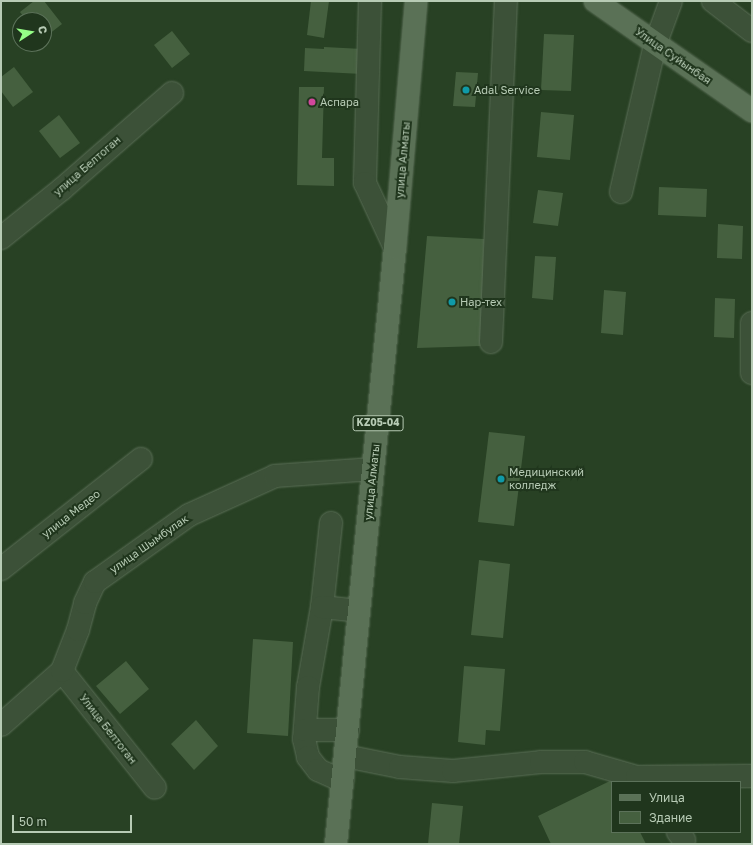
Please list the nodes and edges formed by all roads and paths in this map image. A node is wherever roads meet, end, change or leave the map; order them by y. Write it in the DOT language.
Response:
graph roads {
  1 [pos="370,1"];
  2 [pos="416,1"];
  3 [pos="506,1"];
  4 [pos="595,1"];
  5 [pos="671,1"];
  6 [pos="713,1"];
  7 [pos="752,31"];
  8 [pos="655,45"];
  9 [pos="172,93"];
  10 [pos="752,111"];
  11 [pos="621,192"];
  12 [pos="1,238"];
  13 [pos="395,248"];
  14 [pos="752,324"];
  15 [pos="491,342"];
  16 [pos="752,373"];
  17 [pos="141,459"];
  18 [pos="374,469"];
  19 [pos="331,522"];
  20 [pos="1,569"];
  21 [pos="322,607"];
  22 [pos="359,611"];
  23 [pos="62,671"];
  24 [pos="1,725"];
  25 [pos="305,730"];
  26 [pos="348,730"];
  27 [pos="345,756"];
  28 [pos="752,776"];
  29 [pos="639,780"];
  30 [pos="342,781"];
  31 [pos="155,788"];
  32 [pos="336,844"];
  1 -- 13 [label="street"];
  2 -- 13 [label="main road, улица Алматы / KZ05-04"];
  3 -- 15 [label="street"];
  4 -- 8 [label="main road, Улица Суйынбая"];
  5 -- 8 [label="street"];
  6 -- 7 [label="street"];
  8 -- 10 [label="main road, Улица Суйынбая"];
  8 -- 11 [label="street"];
  9 -- 12 [label="street, улица Белтоган"];
  13 -- 18 [label="main road, улица Алматы / KZ05-04"];
  14 -- 16 [label="street"];
  17 -- 20 [label="street, улица Медео"];
  18 -- 22 [label="main road, улица Алматы / KZ05-04"];
  18 -- 23 [label="street, улица Шымбулак"];
  19 -- 21 [label="street"];
  21 -- 22 [label="street"];
  21 -- 25 [label="street"];
  22 -- 26 [label="main road, улица Алматы / KZ05-04"];
  23 -- 24 [label="street, улица Шымбулак"];
  23 -- 31 [label="street, Улица Белтоган"];
  25 -- 26 [label="street"];
  25 -- 30 [label="street"];
  26 -- 27 [label="main road, улица Алматы / KZ05-04"];
  27 -- 29 [label="street"];
  27 -- 30 [label="main road, улица Алматы / KZ05-04"];
  28 -- 29 [label="street"];
  30 -- 32 [label="main road, улица Алматы / KZ05-04"];
}
